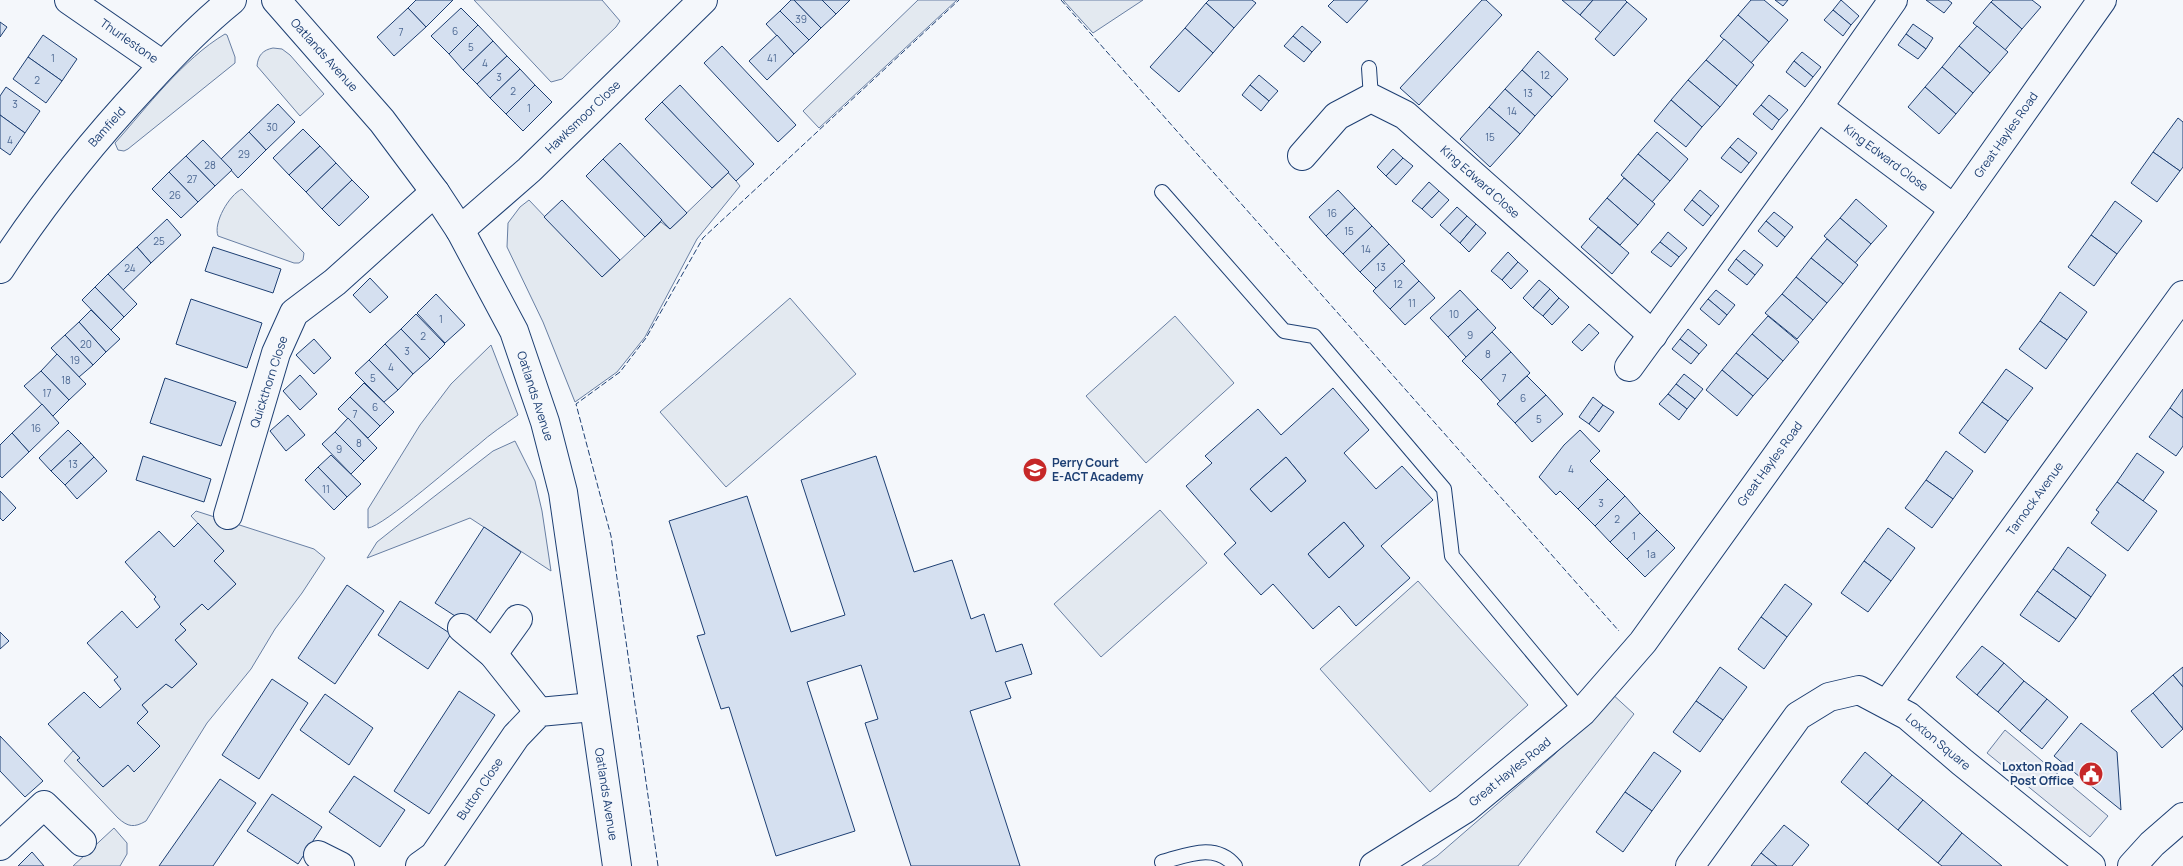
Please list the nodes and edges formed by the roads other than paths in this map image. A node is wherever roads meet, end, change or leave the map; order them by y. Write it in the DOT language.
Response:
graph roads {
  1 [pos="69,0"];
  2 [pos="232,0"];
  3 [pos="276,0"];
  4 [pos="703,0"];
  5 [pos="1893,0"];
  6 [pos="2102,0"];
  7 [pos="163,65"];
  8 [pos="1369,68"];
  9 [pos="1371,98"];
  10 [pos="1818,107"];
  11 [pos="1302,156"];
  12 [pos="436,192"];
  13 [pos="1162,192"];
  14 [pos="1954,209"];
  15 [pos="460,230"];
  16 [pos="0,269"];
  17 [pos="2183,295"];
  18 [pos="1653,334"];
  19 [pos="1628,367"];
  20 [pos="228,516"];
  21 [pos="518,619"];
  22 [pos="462,628"];
  23 [pos="493,654"];
  24 [pos="1887,704"];
  25 [pos="593,707"];
  26 [pos="539,712"];
  27 [pos="1582,712"];
  28 [pos="2183,817"];
  29 [pos="82,842"];
  30 [pos="0,846"];
  31 [pos="1162,862"];
  32 [pos="420,866"];
  33 [pos="617,866"];
  34 [pos="1235,866"];
  35 [pos="1374,866"];
  36 [pos="1690,866"];
  37 [pos="2091,866"];
  38 [pos="2132,866"];
  1 -- 7 [label="street, Thurlestone"];
  2 -- 7 [label="street, Bamfield"];
  3 -- 12 [label="street, Oatlands Avenue"];
  4 -- 15 [label="street, Hawksmoor Close"];
  5 -- 10 [label="street"];
  6 -- 14 [label="street, Great Hayles Road"];
  7 -- 16 [label="street, Bamfield"];
  8 -- 9 [label="lane"];
  9 -- 11 [label="street"];
  9 -- 18 [label="street, King Edward Close"];
  10 -- 14 [label="street, King Edward Close"];
  10 -- 18 [label="street"];
  12 -- 15 [label="street, Oatlands Avenue"];
  12 -- 20 [label="street, Quickthorn Close"];
  13 -- 27 [label="lane"];
  14 -- 27 [label="street, Great Hayles Road"];
  15 -- 25 [label="street, Oatlands Avenue"];
  17 -- 24 [label="street, Tarnock Avenue"];
  18 -- 19 [label="street"];
  21 -- 23 [label="street"];
  22 -- 23 [label="street"];
  23 -- 26 [label="street"];
  24 -- 36 [label="street, Loxton Square"];
  24 -- 37 [label="street, Loxton Square"];
  25 -- 26 [label="street"];
  25 -- 33 [label="street, Oatlands Avenue"];
  26 -- 32 [label="street, Button Close"];
  27 -- 35 [label="street, Great Hayles Road"];
  28 -- 38 [label="street"];
  29 -- 30 [label="street"];
  31 -- 34 [label="lane"];
}
